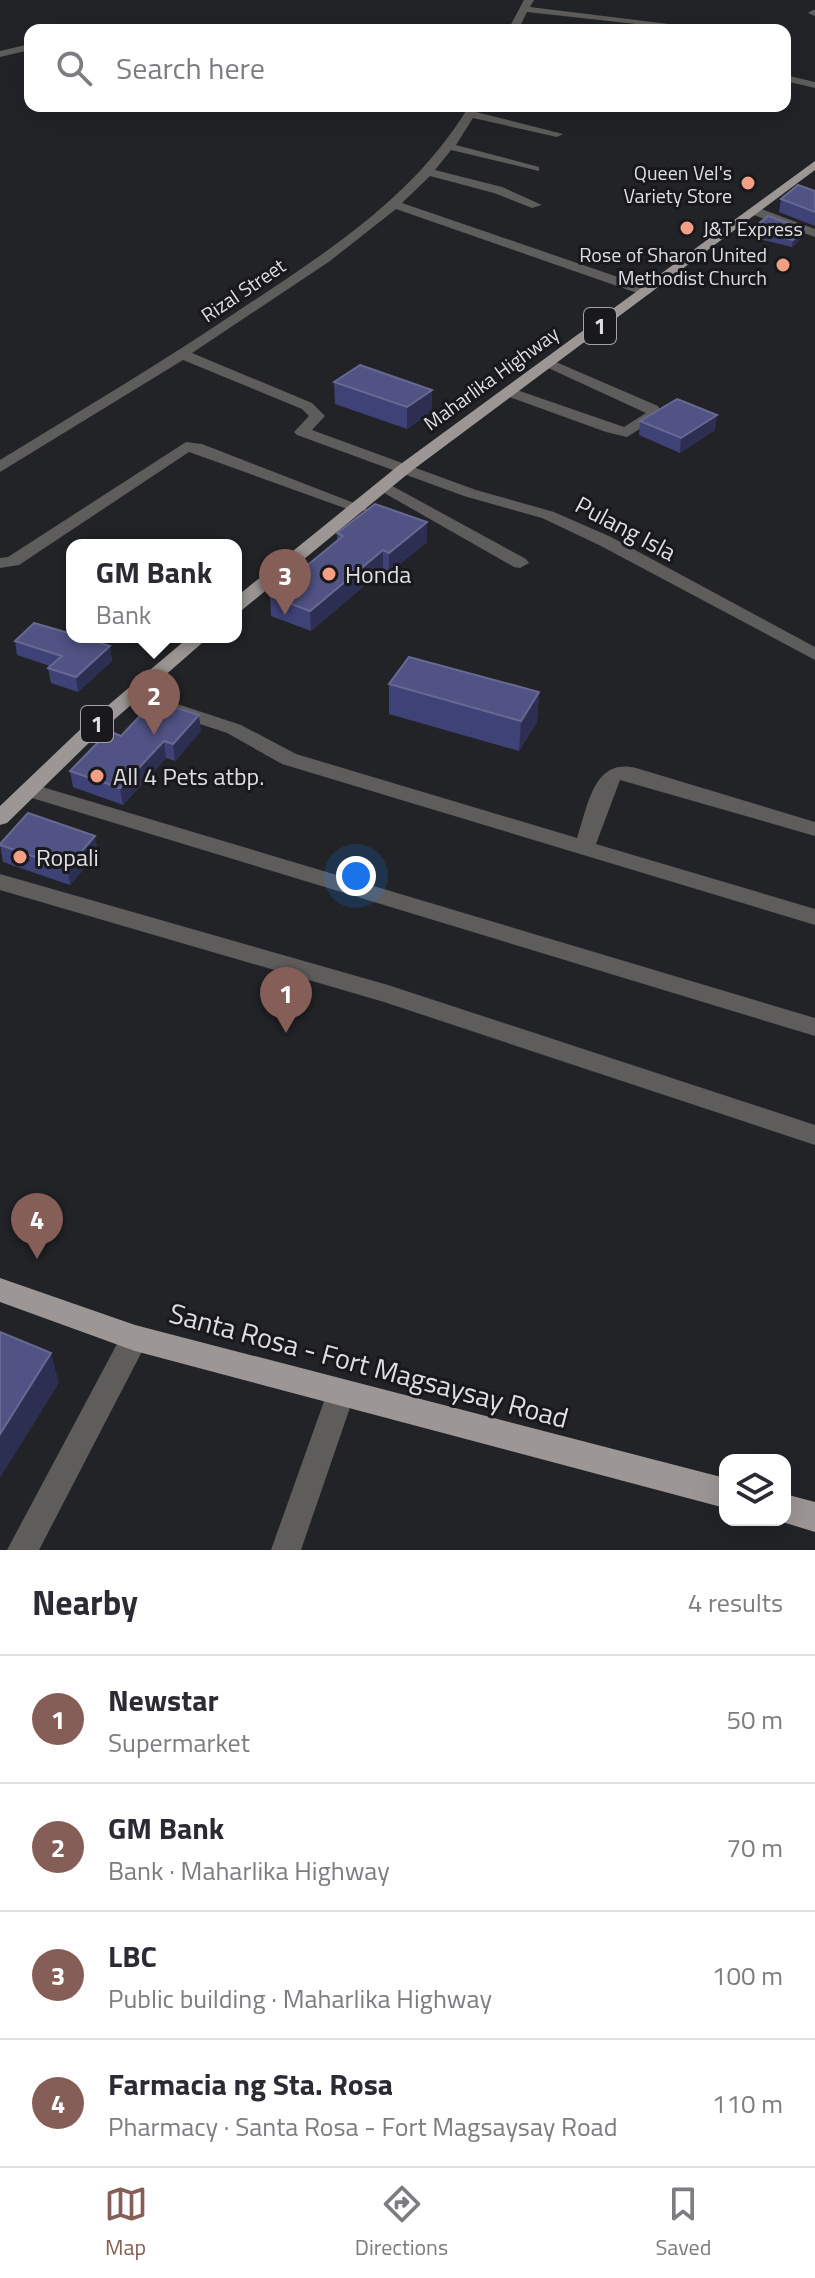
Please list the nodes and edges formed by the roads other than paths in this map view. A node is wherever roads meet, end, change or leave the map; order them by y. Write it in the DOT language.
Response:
graph roads {
  1 [pos="527,5"];
  2 [pos="516,24"];
  3 [pos="665,24"];
  4 [pos="24,48"];
  5 [pos="0,54"];
  6 [pos="791,79"];
  7 [pos="815,85"];
  8 [pos="471,112"];
  9 [pos="479,112"];
  10 [pos="557,134"];
  11 [pos="448,146"];
  12 [pos="815,164"];
  13 [pos="535,169"];
  14 [pos="427,172"];
  15 [pos="788,184"];
  16 [pos="805,189"];
  17 [pos="393,204"];
  18 [pos="536,205"];
  19 [pos="755,211"];
  20 [pos="815,233"];
  21 [pos="588,270"];
  22 [pos="573,279"];
  23 [pos="645,291"];
  24 [pos="184,355"];
  25 [pos="549,363"];
  26 [pos="509,392"];
  27 [pos="0,467"];
  28 [pos="404,469"];
  29 [pos="385,487"];
  30 [pos="359,508"];
  31 [pos="0,563"];
  32 [pos="520,563"];
  33 [pos="242,601"];
  34 [pos="193,643"];
  35 [pos="815,654"];
  36 [pos="132,695"];
  37 [pos="29,790"];
  38 [pos="0,818"];
  39 [pos="815,829"];
  40 [pos="585,846"];
  41 [pos="0,882"];
  42 [pos="815,917"];
  43 [pos="815,1027"];
  44 [pos="815,1135"];
  45 [pos="0,1290"];
  46 [pos="135,1338"];
  47 [pos="341,1393"];
  48 [pos="719,1491"];
  49 [pos="791,1511"];
  50 [pos="815,1517"];
  51 [pos="22,1550"];
  52 [pos="286,1550"];
  1 -- 2 [label="street"];
  1 -- 3 [label="street"];
  4 -- 5 [label="street"];
  6 -- 7 [label="street"];
  8 -- 11 [label="street, Rizal Street"];
  9 -- 10 [label="street"];
  11 -- 13 [label="street"];
  11 -- 14 [label="street, Rizal Street"];
  12 -- 15 [label="main road, Maharlika Highway / 1"];
  14 -- 17 [label="street, Rizal Street"];
  14 -- 18 [label="street"];
  15 -- 16 [label="street"];
  15 -- 19 [label="main road, Maharlika Highway / 1"];
  17 -- 21 [label="street"];
  17 -- 24 [label="street, Rizal Street"];
  19 -- 20 [label="street"];
  19 -- 23 [label="main road, Maharlika Highway / 1"];
  21 -- 22 [label="street"];
  21 -- 23 [label="street"];
  23 -- 25 [label="main road, Maharlika Highway / 1"];
  24 -- 27 [label="street, Rizal Street"];
  24 -- 28 [label="street, Pulang Isla"];
  25 -- 26 [label="main road, Maharlika Highway / 1"];
  25 -- 26 [label="street"];
  26 -- 28 [label="main road, Maharlika Highway / 1"];
  28 -- 29 [label="main road, Maharlika Highway / 1"];
  28 -- 35 [label="street, Pulang Isla"];
  29 -- 30 [label="main road, Maharlika Highway / 1"];
  29 -- 32 [label="street"];
  30 -- 31 [label="street"];
  30 -- 33 [label="main road, Maharlika Highway / 1"];
  34 -- 36 [label="main road, 1"];
  36 -- 37 [label="main road, 1"];
  36 -- 40 [label="street"];
  37 -- 38 [label="main road, 1"];
  37 -- 43 [label="street"];
  39 -- 40 [label="street"];
  40 -- 42 [label="street"];
  41 -- 44 [label="street"];
  45 -- 46 [label="main road, Santa Rosa - Fort Magsaysay Road"];
  46 -- 47 [label="main road, Santa Rosa - Fort Magsaysay Road"];
  46 -- 51 [label="street"];
  47 -- 48 [label="main road, Santa Rosa - Fort Magsaysay Road"];
  47 -- 52 [label="street"];
  49 -- 50 [label="main road"];
}
